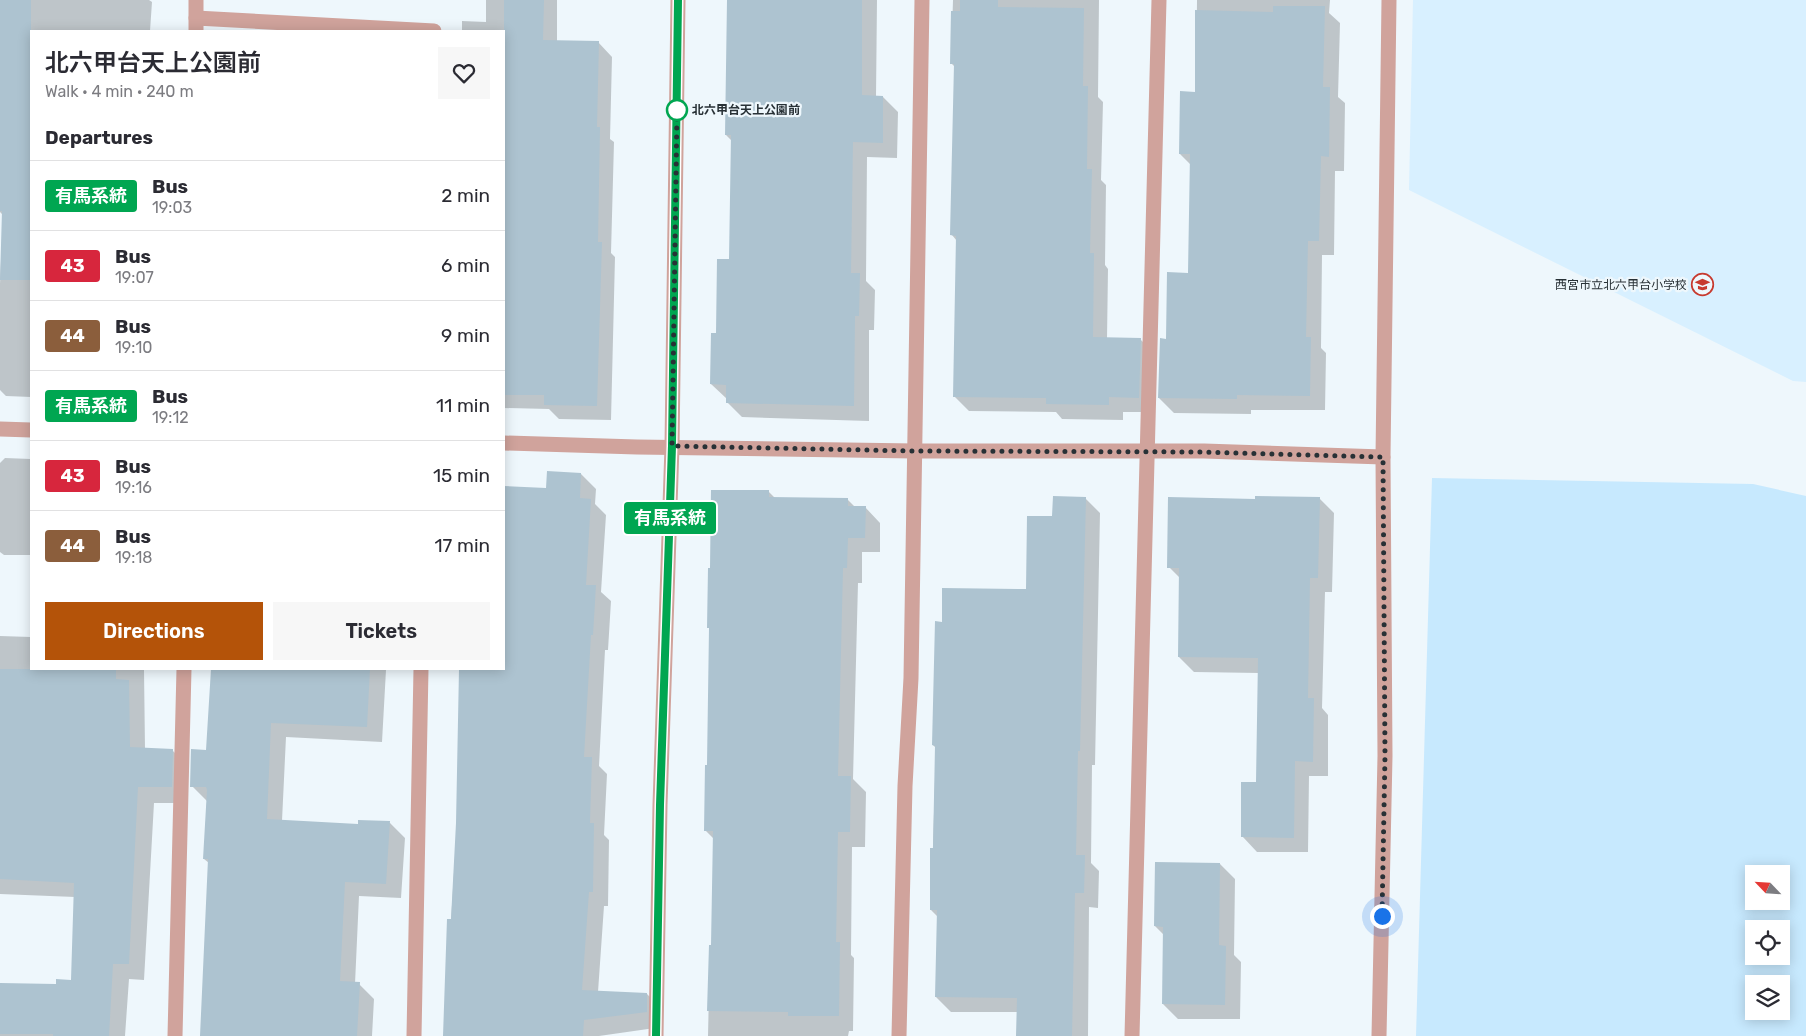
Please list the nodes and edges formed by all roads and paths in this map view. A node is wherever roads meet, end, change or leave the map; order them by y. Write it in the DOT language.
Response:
graph roads {
  1 [pos="196,0"];
  2 [pos="678,0"];
  3 [pos="922,0"];
  4 [pos="1159,0"];
  5 [pos="1389,0"];
  6 [pos="196,25"];
  7 [pos="394,30"];
  8 [pos="0,429"];
  9 [pos="30,430"];
  10 [pos="505,443"];
  11 [pos="672,446"];
  12 [pos="915,451"];
  13 [pos="1146,452"];
  14 [pos="1383,457"];
  15 [pos="184,670"];
  16 [pos="421,670"];
  17 [pos="175,1036"];
  18 [pos="414,1036"];
  19 [pos="656,1036"];
  20 [pos="899,1036"];
  21 [pos="1132,1036"];
  22 [pos="1380,1036"];
  1 -- 6 [label="street"];
  2 -- 11 [label="street"];
  3 -- 12 [label="street"];
  4 -- 13 [label="street"];
  5 -- 14 [label="street"];
  6 -- 7 [label="street"];
  8 -- 9 [label="street"];
  10 -- 11 [label="street"];
  11 -- 12 [label="street"];
  11 -- 19 [label="street"];
  12 -- 13 [label="street"];
  12 -- 20 [label="street"];
  13 -- 14 [label="street"];
  13 -- 21 [label="street"];
  14 -- 22 [label="street"];
  15 -- 17 [label="street"];
  16 -- 18 [label="street"];
}
